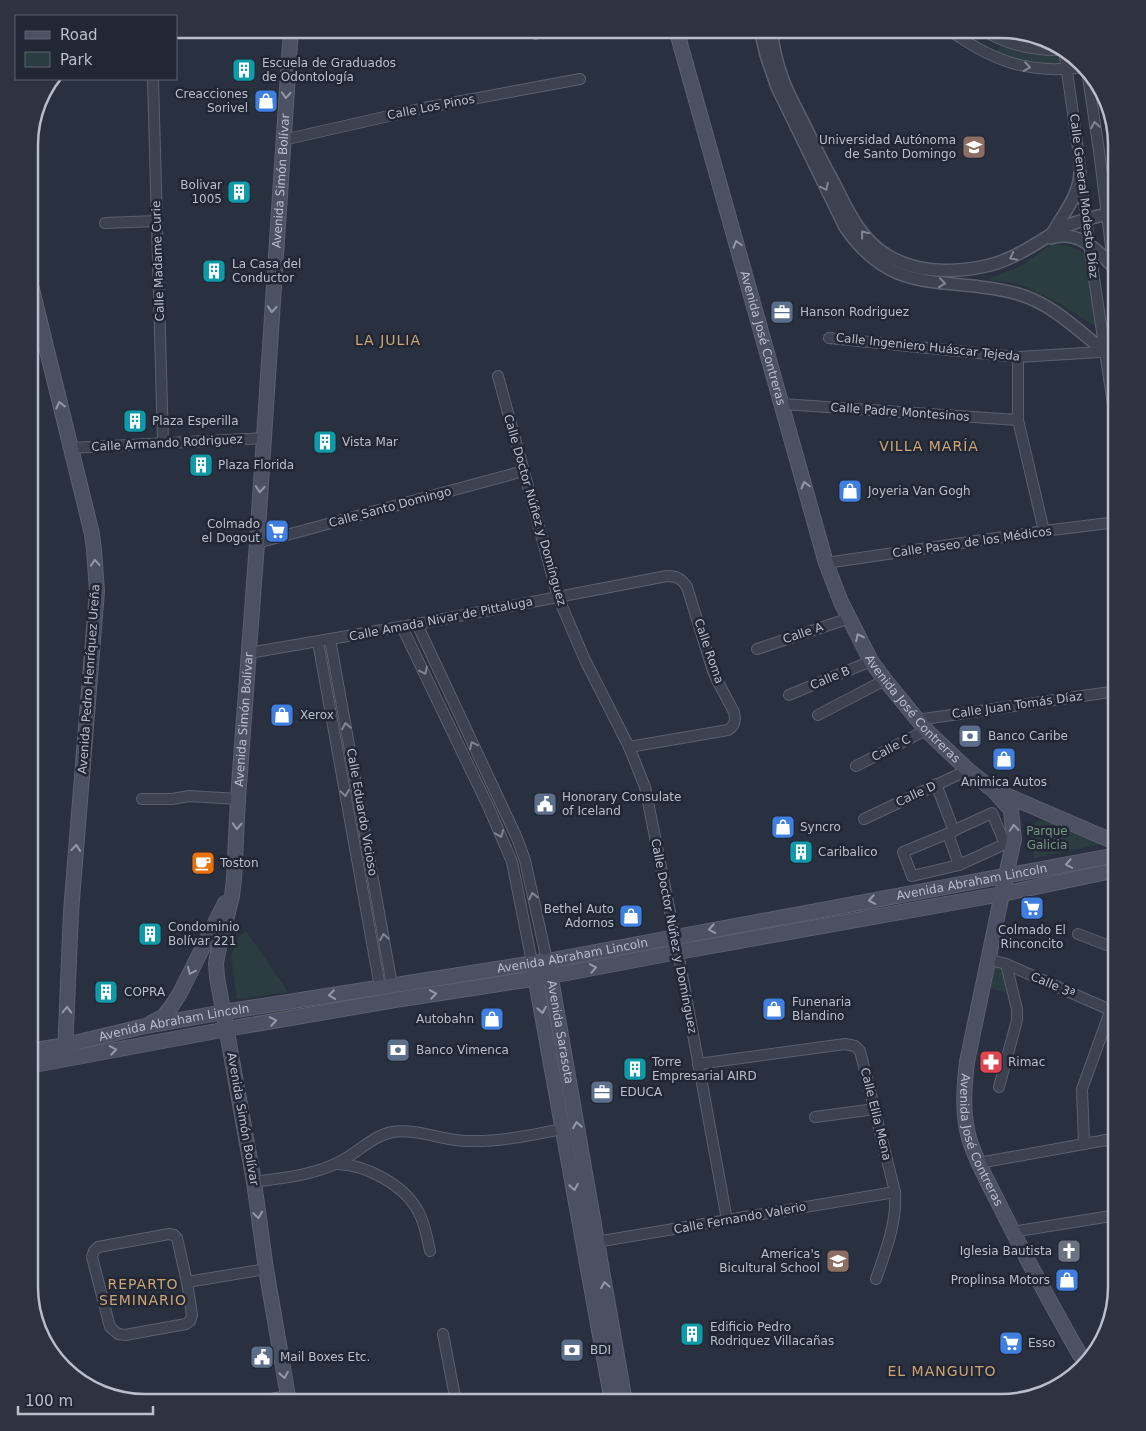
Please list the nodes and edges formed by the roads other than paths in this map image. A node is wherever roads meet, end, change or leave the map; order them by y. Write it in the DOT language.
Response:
graph roads {
  1 [pos="290,38"];
  2 [pos="679,38"];
  3 [pos="762,38"];
  4 [pos="772,38"];
  5 [pos="961,38"];
  6 [pos="999,38"];
  7 [pos="1051,50"];
  8 [pos="1066,60"];
  9 [pos="1077,69"];
  10 [pos="1067,70"];
  11 [pos="580,79"];
  12 [pos="153,80"];
  13 [pos="1087,81"];
  14 [pos="283,140"];
  15 [pos="1080,173"];
  16 [pos="1101,173"];
  17 [pos="1108,182"];
  18 [pos="1108,198"];
  19 [pos="1108,214"];
  20 [pos="1087,219"];
  21 [pos="157,221"];
  22 [pos="105,223"];
  23 [pos="1047,237"];
  24 [pos="1089,245"];
  25 [pos="1108,262"];
  26 [pos="38,315"];
  27 [pos="1108,333"];
  28 [pos="829,338"];
  29 [pos="1108,349"];
  30 [pos="1108,352"];
  31 [pos="1018,357"];
  32 [pos="498,376"];
  33 [pos="782,404"];
  34 [pos="1018,420"];
  35 [pos="264,438"];
  36 [pos="163,443"];
  37 [pos="70,448"];
  38 [pos="524,472"];
  39 [pos="1108,523"];
  40 [pos="1044,531"];
  41 [pos="257,543"];
  42 [pos="826,563"];
  43 [pos="688,587"];
  44 [pos="558,597"];
  45 [pos="850,618"];
  46 [pos="417,624"];
  47 [pos="402,627"];
  48 [pos="330,639"];
  49 [pos="318,642"];
  50 [pos="757,649"];
  51 [pos="249,652"];
  52 [pos="871,661"];
  53 [pos="885,680"];
  54 [pos="1108,693"];
  55 [pos="789,696"];
  56 [pos="452,699"];
  57 [pos="440,705"];
  58 [pos="818,715"];
  59 [pos="921,725"];
  60 [pos="629,747"];
  61 [pos="856,766"];
  62 [pos="968,770"];
  63 [pos="936,784"];
  64 [pos="993,790"];
  65 [pos="142,799"];
  66 [pos="238,799"];
  67 [pos="499,800"];
  68 [pos="488,806"];
  69 [pos="864,819"];
  70 [pos="951,832"];
  71 [pos="1108,839"];
  72 [pos="368,848"];
  73 [pos="356,851"];
  74 [pos="1108,857"];
  75 [pos="960,865"];
  76 [pos="1108,872"];
  77 [pos="1006,876"];
  78 [pos="234,879"];
  79 [pos="1002,894"];
  80 [pos="1078,934"];
  81 [pos="675,936"];
  82 [pos="1108,946"];
  83 [pos="678,952"];
  84 [pos="988,959"];
  85 [pos="547,960"];
  86 [pos="532,962"];
  87 [pos="1006,964"];
  88 [pos="551,976"];
  89 [pos="536,978"];
  90 [pos="386,986"];
  91 [pos="390,1001"];
  92 [pos="1108,1008"];
  93 [pos="224,1012"];
  94 [pos="1108,1026"];
  95 [pos="141,1027"];
  96 [pos="227,1029"];
  97 [pos="38,1051"];
  98 [pos="65,1052"];
  99 [pos="38,1062"];
  100 [pos="698,1064"];
  101 [pos="999,1087"];
  102 [pos="875,1109"];
  103 [pos="816,1117"];
  104 [pos="563,1129"];
  105 [pos="1108,1140"];
  106 [pos="1084,1144"];
  107 [pos="978,1163"];
  108 [pos="337,1164"];
  109 [pos="254,1182"];
  110 [pos="895,1192"];
  111 [pos="1108,1216"];
  112 [pos="727,1220"];
  113 [pos="1012,1232"];
  114 [pos="591,1243"];
  115 [pos="430,1251"];
  116 [pos="266,1269"];
  117 [pos="876,1279"];
  118 [pos="187,1282"];
  119 [pos="604,1320"];
  120 [pos="443,1334"];
  121 [pos="1082,1357"];
  122 [pos="288,1394"];
  123 [pos="454,1394"];
  124 [pos="611,1394"];
  125 [pos="623,1394"];
  1 -- 14 [label="main road, Avenida Simón Bolívar, one-way"];
  33 -- 2 [label="main road, Avenida José Contreras, one-way"];
  3 -- 29 [label="street, one-way"];
  23 -- 4 [label="street, one-way"];
  5 -- 10 [label="street, one-way"];
  6 -- 7 [label="street"];
  8 -- 10 [label="street, Calle General Modesto Díaz"];
  9 -- 10 [label="street"];
  10 -- 15 [label="street, Calle General Modesto Díaz"];
  11 -- 14 [label="street, Calle Los Pinos"];
  12 -- 21 [label="street, Calle Madame Curie"];
  16 -- 13 [label="street, Calle General Modesto Díaz, one-way"];
  14 -- 35 [label="main road, Avenida Simón Bolívar, one-way"];
  15 -- 20 [label="street, Calle General Modesto Díaz"];
  15 -- 23 [label="street"];
  16 -- 17 [label="street"];
  16 -- 18 [label="street, Calle General Modesto Díaz"];
  19 -- 20 [label="street"];
  20 -- 23 [label="street"];
  20 -- 24 [label="street, Calle General Modesto Díaz"];
  21 -- 22 [label="street"];
  21 -- 36 [label="street, Calle Madame Curie"];
  23 -- 24 [label="street"];
  24 -- 25 [label="street"];
  24 -- 27 [label="street, Calle General Modesto Díaz"];
  37 -- 26 [label="main road, Avenida Pedro Henríquez Ureña, one-way"];
  28 -- 31 [label="street, Calle Ingeniero Huáscar Tejeda"];
  30 -- 31 [label="street, Calle Ingeniero Huáscar Tejeda"];
  31 -- 34 [label="street"];
  32 -- 38 [label="street, Calle Doctor Núñez y Domínguez"];
  33 -- 34 [label="street, Calle Padre Montesinos"];
  42 -- 33 [label="main road, Avenida José Contreras, one-way"];
  34 -- 40 [label="street"];
  35 -- 36 [label="street, Calle Armando Rodriguez"];
  35 -- 41 [label="main road, Avenida Simón Bolívar, one-way"];
  36 -- 37 [label="street, Calle Armando Rodriguez"];
  98 -- 37 [label="main road, Avenida Pedro Henríquez Ureña, one-way"];
  38 -- 41 [label="street, Calle Santo Domingo"];
  38 -- 44 [label="street, Calle Doctor Núñez y Domínguez"];
  39 -- 40 [label="street, Calle Paseo de los Médicos"];
  40 -- 42 [label="street, Calle Paseo de los Médicos"];
  41 -- 51 [label="main road, Avenida Simón Bolívar"];
  42 -- 45 [label="main road, Avenida José Contreras"];
  43 -- 44 [label="street, Calle Amada Nivar de Pittaluga"];
  43 -- 60 [label="street, Calle Roma"];
  44 -- 46 [label="street, Calle Amada Nivar de Pittaluga"];
  44 -- 60 [label="street, Calle Doctor Núñez y Domínguez"];
  45 -- 50 [label="street, Calle A"];
  52 -- 45 [label="main road, Avenida José Contreras, one-way"];
  46 -- 47 [label="street, Calle Amada Nivar de Pittaluga"];
  46 -- 56 [label="street, Avenida Sarasota"];
  47 -- 48 [label="street, Calle Amada Nivar de Pittaluga"];
  47 -- 57 [label="street, Avenida Sarasota, one-way"];
  48 -- 49 [label="street, Calle Amada Nivar de Pittaluga"];
  72 -- 48 [label="street, Calle Eduardo Vicioso, one-way"];
  49 -- 51 [label="street, Calle Amada Nivar de Pittaluga"];
  49 -- 73 [label="street, Calle Eduardo Vicioso, one-way"];
  51 -- 66 [label="main road, Avenida Simón Bolívar"];
  52 -- 53 [label="main road, Avenida José Contreras"];
  52 -- 55 [label="street, Calle B"];
  53 -- 58 [label="street, Calle B"];
  53 -- 59 [label="main road, Avenida José Contreras"];
  54 -- 59 [label="street, Calle Juan Tomás Díaz"];
  56 -- 57 [label="street"];
  67 -- 56 [label="street, Avenida Sarasota, one-way"];
  57 -- 68 [label="street, Avenida Sarasota"];
  59 -- 61 [label="street, Calle C"];
  59 -- 62 [label="main road, Avenida José Contreras"];
  60 -- 81 [label="street, Calle Doctor Núñez y Domínguez"];
  62 -- 63 [label="street, Calle D"];
  62 -- 64 [label="main road, Avenida José Contreras"];
  63 -- 69 [label="street, Calle D"];
  63 -- 70 [label="street"];
  64 -- 71 [label="main road"];
  77 -- 64 [label="main road, Avenida José Contreras, one-way"];
  65 -- 66 [label="street"];
  66 -- 78 [label="main road, Avenida Simón Bolívar, one-way"];
  67 -- 68 [label="street"];
  85 -- 67 [label="street, Avenida Sarasota, one-way"];
  68 -- 86 [label="street, Avenida Sarasota, one-way"];
  70 -- 75 [label="street"];
  70 -- 75 [label="street"];
  70 -- 75 [label="street"];
  72 -- 73 [label="street"];
  90 -- 72 [label="street, Calle Eduardo Vicioso, one-way"];
  73 -- 90 [label="street, Calle Eduardo Vicioso"];
  74 -- 77 [label="main road, Avenida Abraham Lincoln, one-way"];
  76 -- 79 [label="main road, Avenida Abraham Lincoln"];
  77 -- 79 [label="main road, Avenida José Contreras"];
  77 -- 81 [label="main road, Avenida Abraham Lincoln, one-way"];
  78 -- 93 [label="main road, Avenida Simón Bolívar"];
  78 -- 95 [label="main road, one-way"];
  79 -- 83 [label="main road, Avenida Abraham Lincoln"];
  79 -- 84 [label="main road, Avenida José Contreras"];
  80 -- 82 [label="street"];
  81 -- 83 [label="street, Calle Doctor Núñez y Domínguez"];
  81 -- 85 [label="main road, Avenida Abraham Lincoln"];
  88 -- 83 [label="main road, Avenida Abraham Lincoln, one-way"];
  83 -- 100 [label="street, Calle Doctor Núñez y Domínguez"];
  84 -- 87 [label="street, Calle 3ª"];
  84 -- 107 [label="main road, Avenida José Contreras"];
  85 -- 86 [label="main road, Avenida Abraham Lincoln"];
  85 -- 88 [label="main road, Avenida Sarasota"];
  86 -- 89 [label="main road, Avenida Sarasota"];
  86 -- 90 [label="main road, Avenida Abraham Lincoln"];
  87 -- 92 [label="street, Calle 3ª"];
  87 -- 101 [label="street"];
  88 -- 89 [label="main road, Avenida Abraham Lincoln"];
  114 -- 88 [label="main road, Avenida Sarasota, one-way"];
  91 -- 89 [label="main road, Avenida Abraham Lincoln, one-way"];
  89 -- 104 [label="main road, Avenida Sarasota, one-way"];
  90 -- 91 [label="main road"];
  90 -- 93 [label="main road, Avenida Abraham Lincoln, one-way"];
  96 -- 91 [label="main road, Avenida Abraham Lincoln, one-way"];
  93 -- 95 [label="main road, Avenida Abraham Lincoln"];
  93 -- 96 [label="main road, Avenida Simón Bolívar"];
  94 -- 106 [label="street"];
  95 -- 98 [label="main road, Avenida Abraham Lincoln"];
  98 -- 96 [label="main road, Avenida Abraham Lincoln, one-way"];
  96 -- 109 [label="main road, Avenida Simón Bolívar"];
  97 -- 98 [label="main road, Avenida Abraham Lincoln"];
  98 -- 99 [label="main road, Avenida Abraham Lincoln"];
  100 -- 102 [label="street, Calle Elila Mena"];
  100 -- 112 [label="street, Calle Doctor Núñez y Domínguez"];
  102 -- 103 [label="street"];
  102 -- 110 [label="street, Calle Elila Mena"];
  104 -- 108 [label="street"];
  104 -- 114 [label="main road, Avenida Sarasota, one-way"];
  105 -- 106 [label="street"];
  106 -- 107 [label="street"];
  107 -- 113 [label="main road, Avenida José Contreras"];
  108 -- 109 [label="street"];
  108 -- 115 [label="street"];
  109 -- 116 [label="main road, Avenida Simón Bolívar, one-way"];
  110 -- 112 [label="street, Calle Fernando Valerio"];
  110 -- 117 [label="street, Calle Elila Mena"];
  111 -- 113 [label="street"];
  112 -- 114 [label="street, Calle Fernando Valerio"];
  113 -- 121 [label="main road, Avenida José Contreras"];
  114 -- 119 [label="main road, Avenida Sarasota"];
  116 -- 118 [label="street"];
  116 -- 122 [label="main road, Avenida Simón Bolívar, one-way"];
  118 -- 118 [label="street"];
  119 -- 124 [label="main road, Avenida Sarasota"];
  119 -- 125 [label="main road, Avenida Sarasota"];
  120 -- 123 [label="street"];
}
